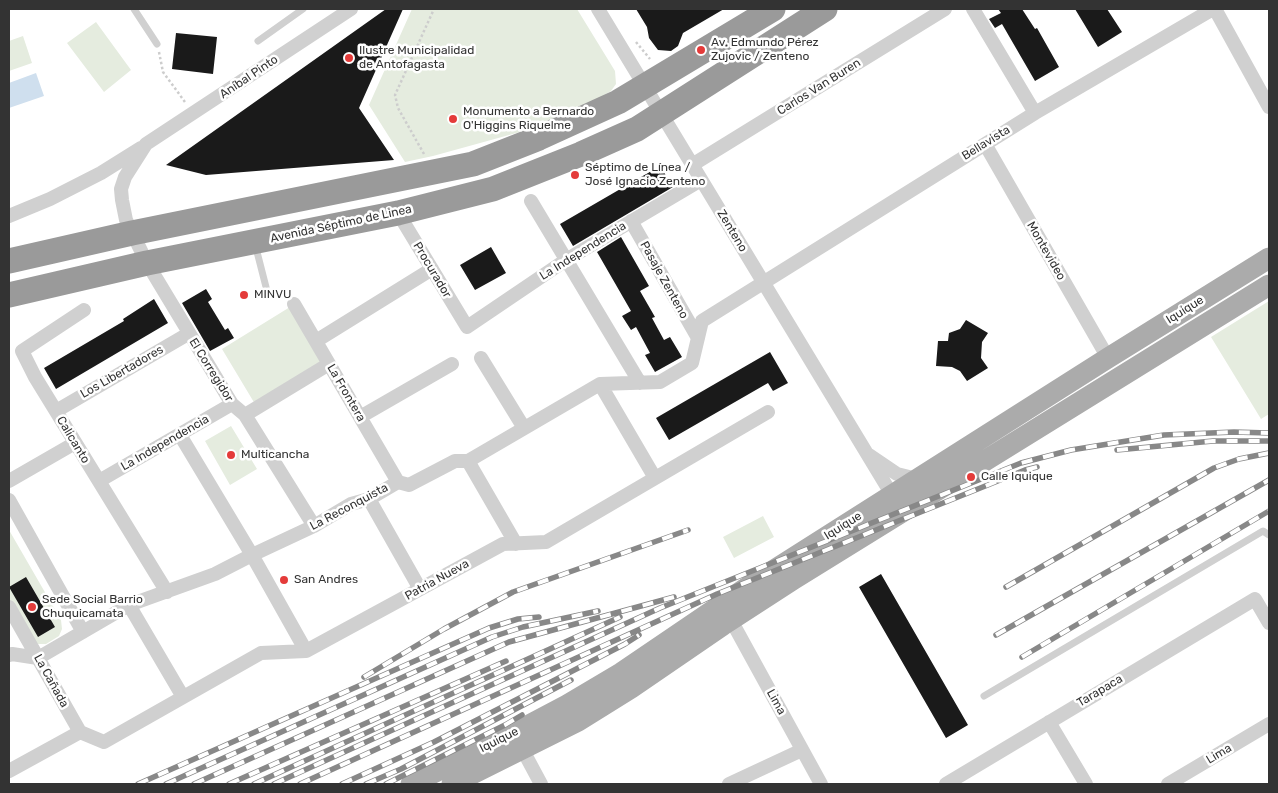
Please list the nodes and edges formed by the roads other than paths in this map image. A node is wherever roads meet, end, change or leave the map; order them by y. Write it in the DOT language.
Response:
graph roads {
  1 [pos="134,9"];
  2 [pos="303,9"];
  3 [pos="598,9"];
  4 [pos="773,9"];
  5 [pos="826,9"];
  6 [pos="946,9"];
  7 [pos="973,9"];
  8 [pos="1214,9"];
  9 [pos="347,10"];
  10 [pos="258,41"];
  11 [pos="157,44"];
  12 [pos="644,86"];
  13 [pos="1269,107"];
  14 [pos="1035,113"];
  15 [pos="661,114"];
  16 [pos="146,144"];
  17 [pos="985,144"];
  18 [pos="692,165"];
  19 [pos="701,180"];
  20 [pos="531,201"];
  21 [pos="398,213"];
  22 [pos="9,216"];
  23 [pos="631,221"];
  24 [pos="132,233"];
  25 [pos="255,242"];
  26 [pos="1269,258"];
  27 [pos="566,260"];
  28 [pos="9,261"];
  29 [pos="147,263"];
  30 [pos="432,270"];
  31 [pos="762,282"];
  32 [pos="1269,285"];
  33 [pos="266,287"];
  34 [pos="9,295"];
  35 [pos="294,304"];
  36 [pos="84,310"];
  37 [pos="467,328"];
  38 [pos="188,334"];
  39 [pos="698,338"];
  40 [pos="316,341"];
  41 [pos="481,358"];
  42 [pos="1108,358"];
  43 [pos="329,364"];
  44 [pos="452,364"];
  45 [pos="640,382"];
  46 [pos="600,384"];
  47 [pos="232,404"];
  48 [pos="56,411"];
  49 [pos="768,412"];
  50 [pos="245,416"];
  51 [pos="360,417"];
  52 [pos="524,428"];
  53 [pos="180,435"];
  54 [pos="75,443"];
  55 [pos="866,453"];
  56 [pos="468,461"];
  57 [pos="960,476"];
  58 [pos="656,478"];
  59 [pos="917,479"];
  60 [pos="9,481"];
  61 [pos="99,482"];
  62 [pos="398,482"];
  63 [pos="892,495"];
  64 [pos="369,499"];
  65 [pos="9,500"];
  66 [pos="314,526"];
  67 [pos="1269,535"];
  68 [pos="516,544"];
  69 [pos="252,555"];
  70 [pos="755,582"];
  71 [pos="420,589"];
  72 [pos="167,592"];
  73 [pos="130,605"];
  74 [pos="9,607"];
  75 [pos="731,620"];
  76 [pos="1269,623"];
  77 [pos="83,632"];
  78 [pos="306,651"];
  79 [pos="9,655"];
  80 [pos="38,658"];
  81 [pos="984,696"];
  82 [pos="183,697"];
  83 [pos="1049,722"];
  84 [pos="1269,724"];
  85 [pos="80,732"];
  86 [pos="518,741"];
  87 [pos="802,750"];
  88 [pos="9,771"];
  89 [pos="411,784"];
  90 [pos="452,784"];
  91 [pos="541,784"];
  92 [pos="729,784"];
  93 [pos="821,784"];
  94 [pos="946,784"];
  95 [pos="1086,784"];
  96 [pos="1168,784"];
  1 -- 11 [label="lane"];
  2 -- 10 [label="lane"];
  3 -- 12 [label="street, Zenteno"];
  4 -- 12 [label="highway"];
  5 -- 15 [label="highway, Avenida Séptimo de Linea"];
  6 -- 18 [label="street, Carlos Van Buren"];
  7 -- 14 [label="street"];
  8 -- 13 [label="street"];
  8 -- 14 [label="street, Bellavista"];
  9 -- 16 [label="street, Aníbal Pinto"];
  12 -- 15 [label="street, Zenteno"];
  12 -- 24 [label="highway"];
  14 -- 17 [label="street, Bellavista"];
  15 -- 18 [label="street, Zenteno"];
  15 -- 21 [label="highway, Avenida Séptimo de Linea"];
  16 -- 22 [label="street, Aníbal Pinto"];
  16 -- 24 [label="street, Aníbal Pinto"];
  17 -- 31 [label="street, Bellavista"];
  17 -- 42 [label="street, Montevideo"];
  18 -- 19 [label="street, Zenteno"];
  19 -- 23 [label="street, La Independencia"];
  19 -- 31 [label="street, Zenteno"];
  20 -- 27 [label="street"];
  21 -- 25 [label="highway, Avenida Séptimo de Linea"];
  21 -- 30 [label="street, Procurador"];
  23 -- 27 [label="street, La Independencia"];
  23 -- 39 [label="street, Pasaje Zenteno"];
  24 -- 28 [label="highway"];
  24 -- 29 [label="street, El Corregidor"];
  25 -- 29 [label="highway, Avenida Séptimo de Linea"];
  25 -- 33 [label="lane"];
  26 -- 42 [label="main road, Iquique"];
  27 -- 37 [label="street, La Independencia"];
  27 -- 45 [label="street"];
  29 -- 34 [label="highway, Avenida Séptimo de Linea"];
  29 -- 38 [label="street, El Corregidor"];
  30 -- 37 [label="street, Procurador"];
  30 -- 40 [label="street"];
  31 -- 39 [label="street, La Reconquista"];
  31 -- 55 [label="street, Zenteno"];
  32 -- 57 [label="main road, Iquique"];
  35 -- 40 [label="street, La Frontera"];
  36 -- 48 [label="street, Calicanto"];
  38 -- 47 [label="street, El Corregidor"];
  38 -- 48 [label="street, Los Libertadores"];
  39 -- 45 [label="street, La Reconquista"];
  40 -- 43 [label="street, La Frontera"];
  41 -- 52 [label="street"];
  42 -- 59 [label="main road, Iquique"];
  43 -- 50 [label="street"];
  43 -- 51 [label="street, La Frontera"];
  44 -- 51 [label="street"];
  45 -- 46 [label="street, La Reconquista"];
  46 -- 52 [label="street, La Reconquista"];
  46 -- 58 [label="street"];
  47 -- 50 [label="street, El Corregidor"];
  47 -- 53 [label="street, La Independencia"];
  48 -- 54 [label="street, Calicanto"];
  49 -- 58 [label="street, Patria Nueva"];
  50 -- 66 [label="street, El Corregidor"];
  51 -- 62 [label="street, La Frontera"];
  52 -- 56 [label="street, La Reconquista"];
  53 -- 61 [label="street, La Independencia"];
  53 -- 69 [label="street"];
  54 -- 60 [label="street"];
  54 -- 61 [label="street, Calicanto"];
  55 -- 59 [label="street, Zenteno"];
  55 -- 63 [label="street, Zenteno"];
  56 -- 62 [label="street, La Reconquista"];
  56 -- 68 [label="street"];
  57 -- 59 [label="main road"];
  57 -- 75 [label="main road, Iquique"];
  58 -- 68 [label="street, Patria Nueva"];
  59 -- 63 [label="main road, Iquique"];
  61 -- 72 [label="street, Calicanto"];
  62 -- 64 [label="street, La Reconquista"];
  63 -- 70 [label="main road, Iquique"];
  64 -- 66 [label="street, La Reconquista"];
  64 -- 71 [label="street"];
  65 -- 77 [label="street"];
  66 -- 69 [label="street, La Reconquista"];
  67 -- 81 [label="lane"];
  68 -- 71 [label="street, Patria Nueva"];
  69 -- 72 [label="street, La Reconquista"];
  69 -- 78 [label="street"];
  70 -- 75 [label="main road"];
  70 -- 86 [label="main road, Iquique"];
  71 -- 78 [label="street, Patria Nueva"];
  72 -- 73 [label="street, La Reconquista"];
  73 -- 77 [label="street, La Reconquista"];
  73 -- 82 [label="street"];
  74 -- 80 [label="street, La Cañada"];
  75 -- 86 [label="main road, Iquique"];
  75 -- 87 [label="street, Lima"];
  76 -- 83 [label="street, Tarapaca"];
  77 -- 80 [label="street, La Reconquista"];
  78 -- 82 [label="street, Patria Nueva"];
  79 -- 80 [label="street"];
  80 -- 85 [label="street, La Cañada"];
  82 -- 85 [label="street, Patria Nueva"];
  83 -- 94 [label="street, Tarapaca"];
  83 -- 95 [label="street"];
  84 -- 96 [label="street, Lima"];
  85 -- 88 [label="street"];
  86 -- 89 [label="main road, Iquique"];
  86 -- 90 [label="main road, Iquique"];
  86 -- 91 [label="street"];
  87 -- 92 [label="street"];
  87 -- 93 [label="street, Lima"];
}
